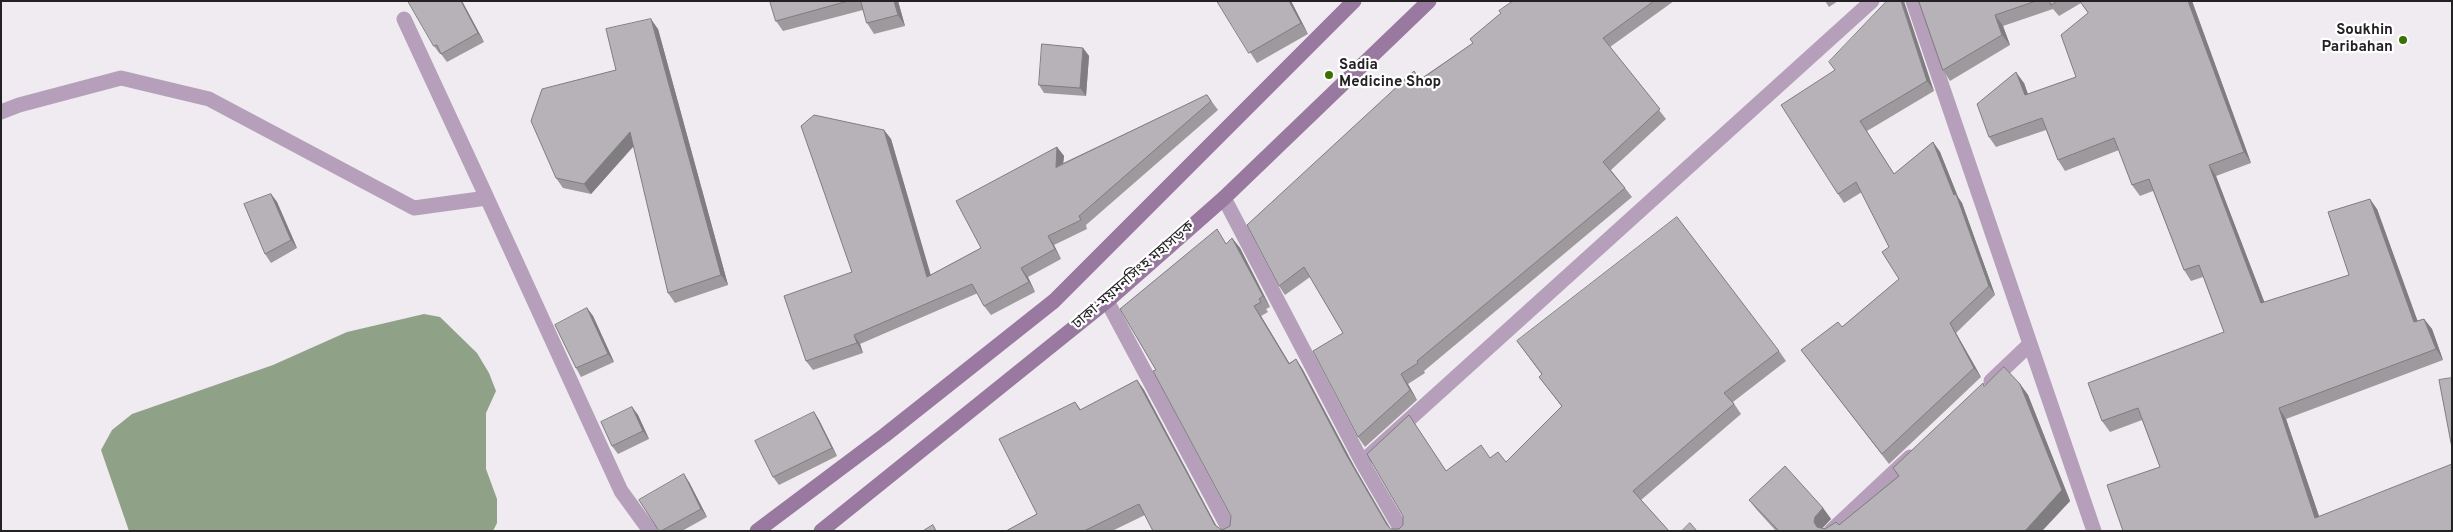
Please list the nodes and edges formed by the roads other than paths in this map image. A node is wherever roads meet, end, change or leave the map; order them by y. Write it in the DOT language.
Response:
graph roads {
  1 [pos="1429,1"];
  2 [pos="1872,1"];
  3 [pos="1913,1"];
  4 [pos="1351,3"];
  5 [pos="404,19"];
  6 [pos="1,112"];
  7 [pos="487,198"];
  8 [pos="1224,198"];
  9 [pos="1107,301"];
  10 [pos="2030,344"];
  11 [pos="1980,391"];
  12 [pos="1923,444"];
  13 [pos="1362,462"];
  14 [pos="650,531"];
  15 [pos="757,531"];
  16 [pos="821,531"];
  17 [pos="1230,531"];
  18 [pos="1402,531"];
  19 [pos="1831,531"];
  20 [pos="2094,531"];
  1 -- 8 [label="main road, ঢাকা-ময়মনসিংহ মহাসড়ক"];
  2 -- 13 [label="street"];
  3 -- 10 [label="street"];
  4 -- 15 [label="main road"];
  5 -- 7 [label="street"];
  6 -- 7 [label="street"];
  7 -- 14 [label="street"];
  8 -- 9 [label="main road, ঢাকা-ময়মনসিংহ মহাসড়ক"];
  8 -- 13 [label="street"];
  9 -- 16 [label="main road, ঢাকা-ময়মনসিংহ মহাসড়ক"];
  9 -- 17 [label="street"];
  10 -- 11 [label="street"];
  10 -- 20 [label="street"];
  12 -- 19 [label="street"];
  13 -- 18 [label="street"];
}
